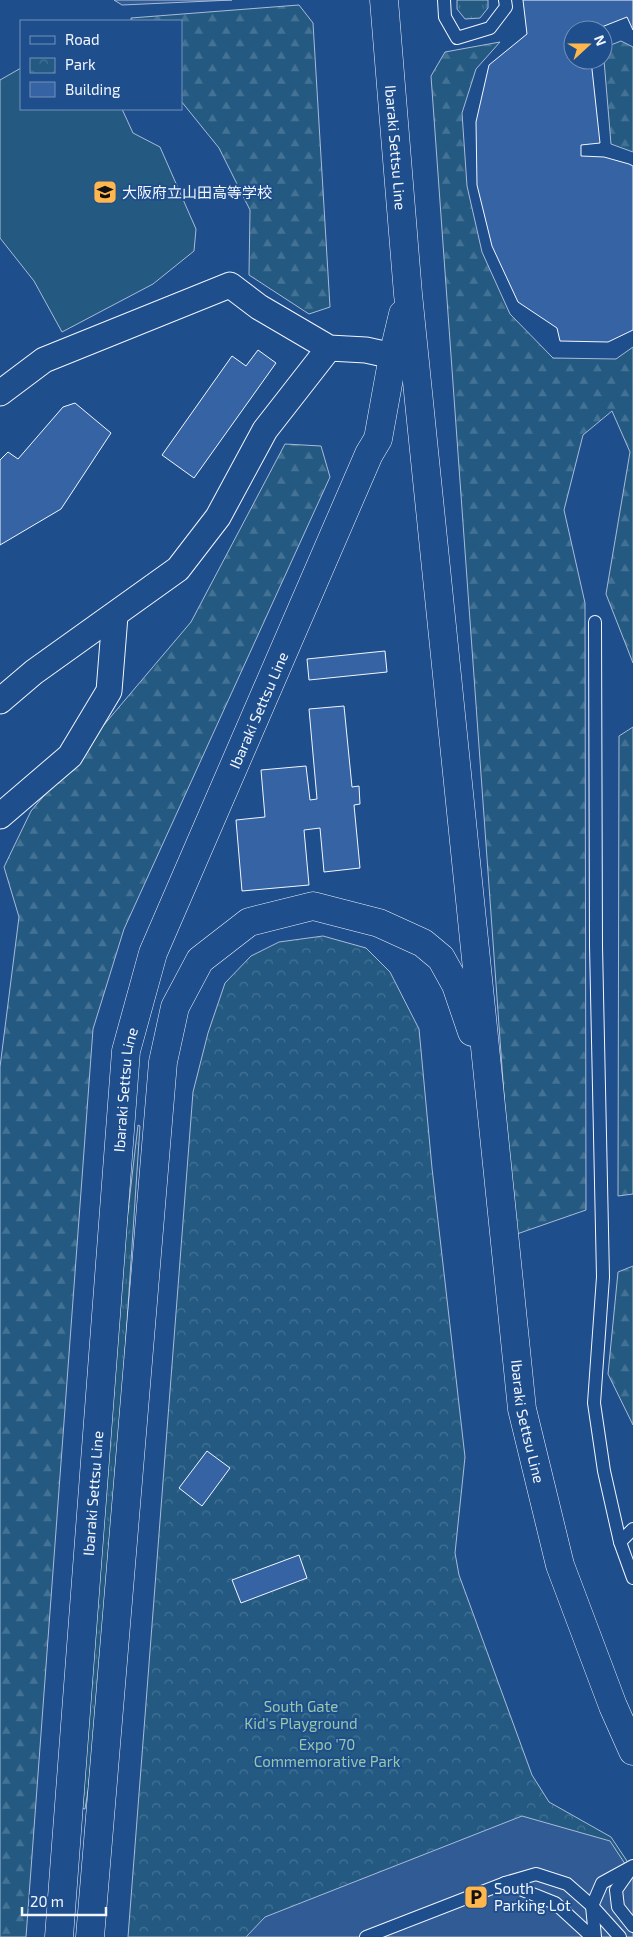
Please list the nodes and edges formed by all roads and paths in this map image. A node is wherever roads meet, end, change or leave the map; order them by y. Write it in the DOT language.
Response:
graph roads {
  1 [pos="384,0"];
  2 [pos="444,0"];
  3 [pos="505,0"];
  4 [pos="408,294"];
  5 [pos="329,348"];
  6 [pos="393,356"];
  7 [pos="0,392"];
  8 [pos="115,616"];
  9 [pos="595,622"];
  10 [pos="0,701"];
  11 [pos="0,816"];
  12 [pos="487,1076"];
  13 [pos="633,1529"];
  14 [pos="620,1542"];
  15 [pos="633,1578"];
  16 [pos="633,1752"];
  17 [pos="633,1866"];
  18 [pos="505,1883"];
  19 [pos="592,1906"];
  20 [pos="633,1926"];
  21 [pos="59,1937"];
  22 [pos="90,1937"];
  23 [pos="366,1937"];
  24 [pos="593,1937"];
  25 [pos="620,1937"];
  1 -- 4 [label="main road, Ibaraki Settsu Line"];
  2 -- 3 [label="lane"];
  4 -- 6 [label="main road, Ibaraki Settsu Line"];
  4 -- 12 [label="main road, Ibaraki Settsu Line"];
  5 -- 6 [label="street"];
  5 -- 7 [label="street"];
  5 -- 8 [label="street"];
  6 -- 21 [label="main road, Ibaraki Settsu Line"];
  8 -- 10 [label="street"];
  8 -- 11 [label="street"];
  9 -- 14 [label="lane"];
  12 -- 16 [label="main road, Ibaraki Settsu Line"];
  12 -- 22 [label="main road, Ibaraki Settsu Line"];
  13 -- 14 [label="lane"];
  14 -- 15 [label="lane"];
  17 -- 19 [label="lane"];
  17 -- 20 [label="lane"];
  18 -- 19 [label="lane"];
  18 -- 23 [label="lane"];
  18 -- 24 [label="lane"];
  19 -- 24 [label="lane"];
  19 -- 25 [label="lane"];
}
